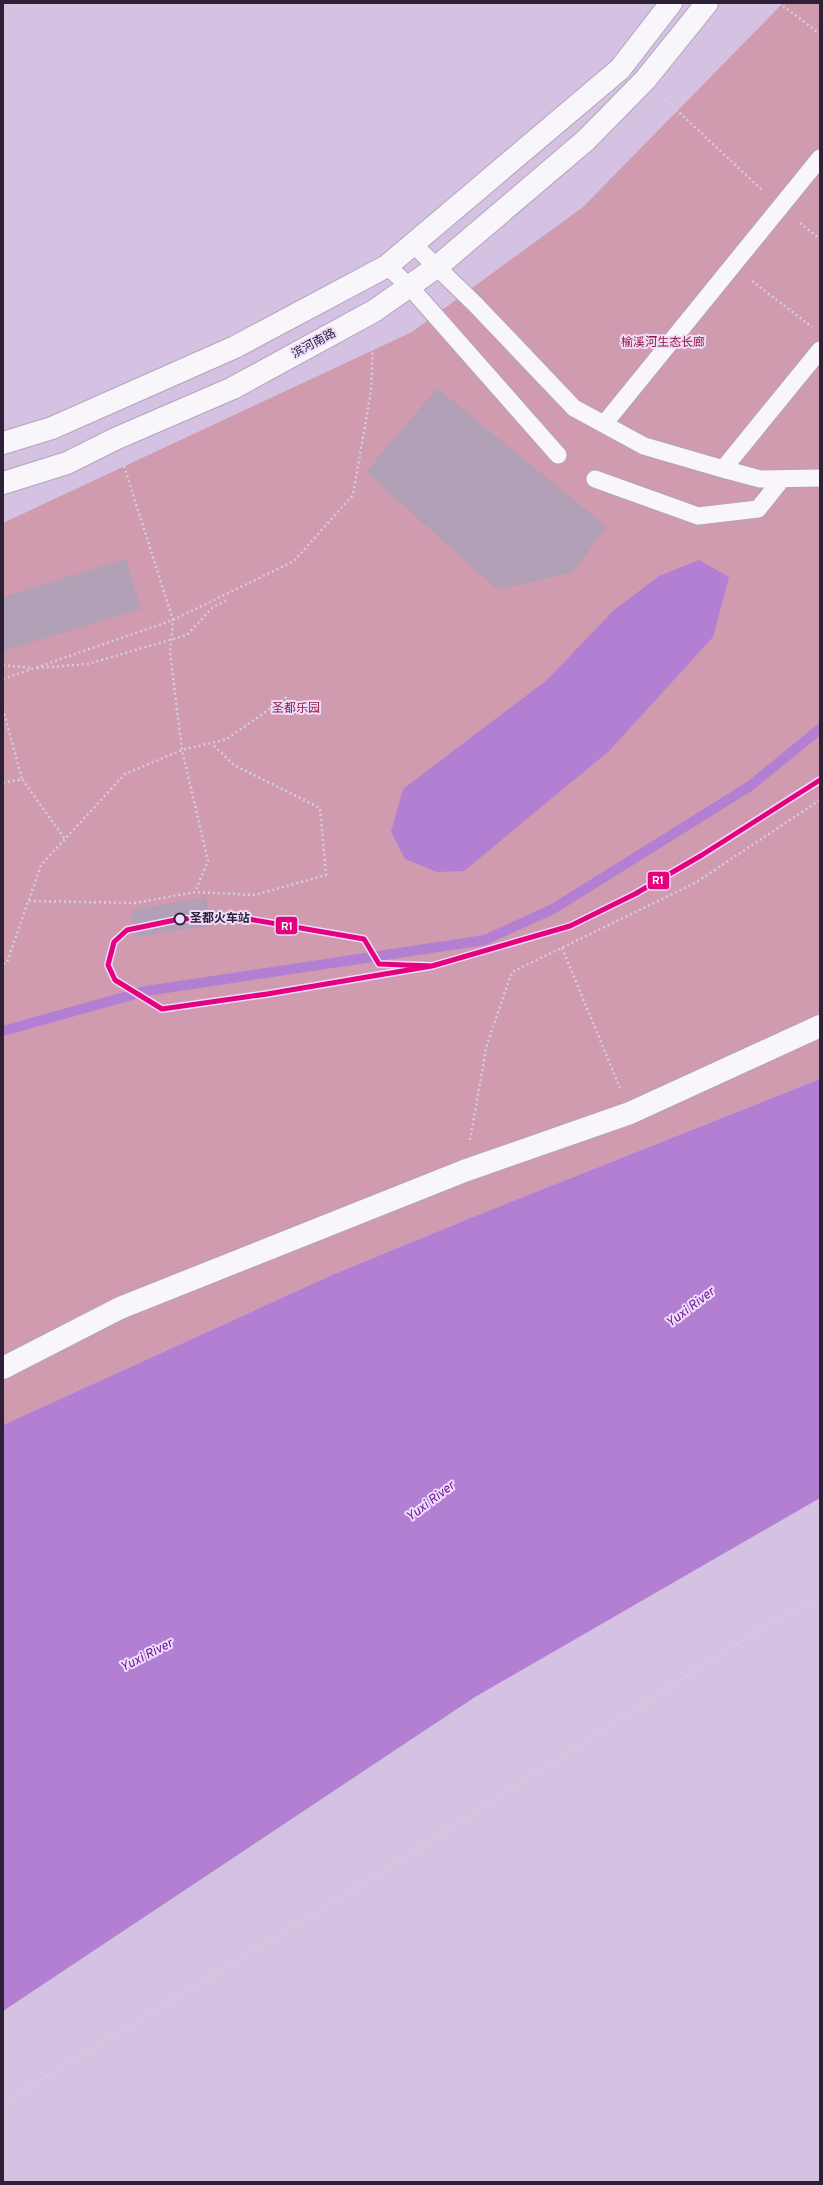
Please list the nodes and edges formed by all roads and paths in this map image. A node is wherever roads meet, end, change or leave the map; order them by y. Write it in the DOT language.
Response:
graph roads {
  1 [pos="671,3"];
  2 [pos="707,3"];
  3 [pos="779,3"];
  4 [pos="820,34"];
  5 [pos="645,80"];
  6 [pos="820,158"];
  7 [pos="780,207"];
  8 [pos="820,239"];
  9 [pos="414,245"];
  10 [pos="388,266"];
  11 [pos="438,266"];
  12 [pos="733,266"];
  13 [pos="410,287"];
  14 [pos="374,311"];
  15 [pos="814,328"];
  16 [pos="820,350"];
  17 [pos="604,424"];
  18 [pos="115,439"];
  19 [pos="3,443"];
  20 [pos="558,455"];
  21 [pos="723,469"];
  22 [pos="820,478"];
  23 [pos="595,479"];
  24 [pos="782,479"];
  25 [pos="3,483"];
  26 [pos="227,600"];
  27 [pos="173,620"];
  28 [pos="3,665"];
  29 [pos="3,679"];
  30 [pos="288,696"];
  31 [pos="3,709"];
  32 [pos="212,744"];
  33 [pos="182,750"];
  34 [pos="22,779"];
  35 [pos="3,783"];
  36 [pos="820,800"];
  37 [pos="64,839"];
  38 [pos="195,892"];
  39 [pos="28,901"];
  40 [pos="562,948"];
  41 [pos="3,964"];
  42 [pos="820,1026"];
  43 [pos="630,1113"];
  44 [pos="464,1171"];
  45 [pos="3,1368"];
  46 [pos="820,1599"];
  47 [pos="3,2103"];
  1 -- 9 [label="main road"];
  2 -- 5 [label="main road, 滨河南路"];
  3 -- 4 [label="path"];
  5 -- 7 [label="path"];
  5 -- 11 [label="main road, 滨河南路"];
  6 -- 7 [label="lane"];
  7 -- 8 [label="path"];
  7 -- 12 [label="lane"];
  9 -- 10 [label="main road"];
  9 -- 11 [label="lane"];
  10 -- 13 [label="lane"];
  10 -- 19 [label="main road"];
  11 -- 13 [label="main road, 滨河南路"];
  11 -- 17 [label="lane"];
  12 -- 15 [label="path"];
  12 -- 17 [label="lane"];
  13 -- 14 [label="main road, 滨河南路"];
  13 -- 20 [label="lane"];
  14 -- 18 [label="main road, 滨河南路"];
  14 -- 27 [label="path"];
  16 -- 21 [label="lane"];
  17 -- 21 [label="lane"];
  18 -- 25 [label="main road, 滨河南路"];
  18 -- 27 [label="path"];
  21 -- 24 [label="lane"];
  22 -- 24 [label="lane"];
  23 -- 24 [label="lane"];
  26 -- 28 [label="path"];
  27 -- 29 [label="path"];
  27 -- 33 [label="path"];
  30 -- 32 [label="path"];
  31 -- 34 [label="path"];
  32 -- 33 [label="path"];
  32 -- 38 [label="path"];
  33 -- 37 [label="path"];
  33 -- 38 [label="path"];
  34 -- 35 [label="path"];
  34 -- 37 [label="path"];
  36 -- 40 [label="path"];
  37 -- 39 [label="path"];
  38 -- 39 [label="path"];
  39 -- 41 [label="path"];
  40 -- 43 [label="path"];
  40 -- 44 [label="path"];
  42 -- 43 [label="main road"];
  43 -- 44 [label="main road"];
  44 -- 45 [label="main road"];
  46 -- 47 [label="path"];
}
